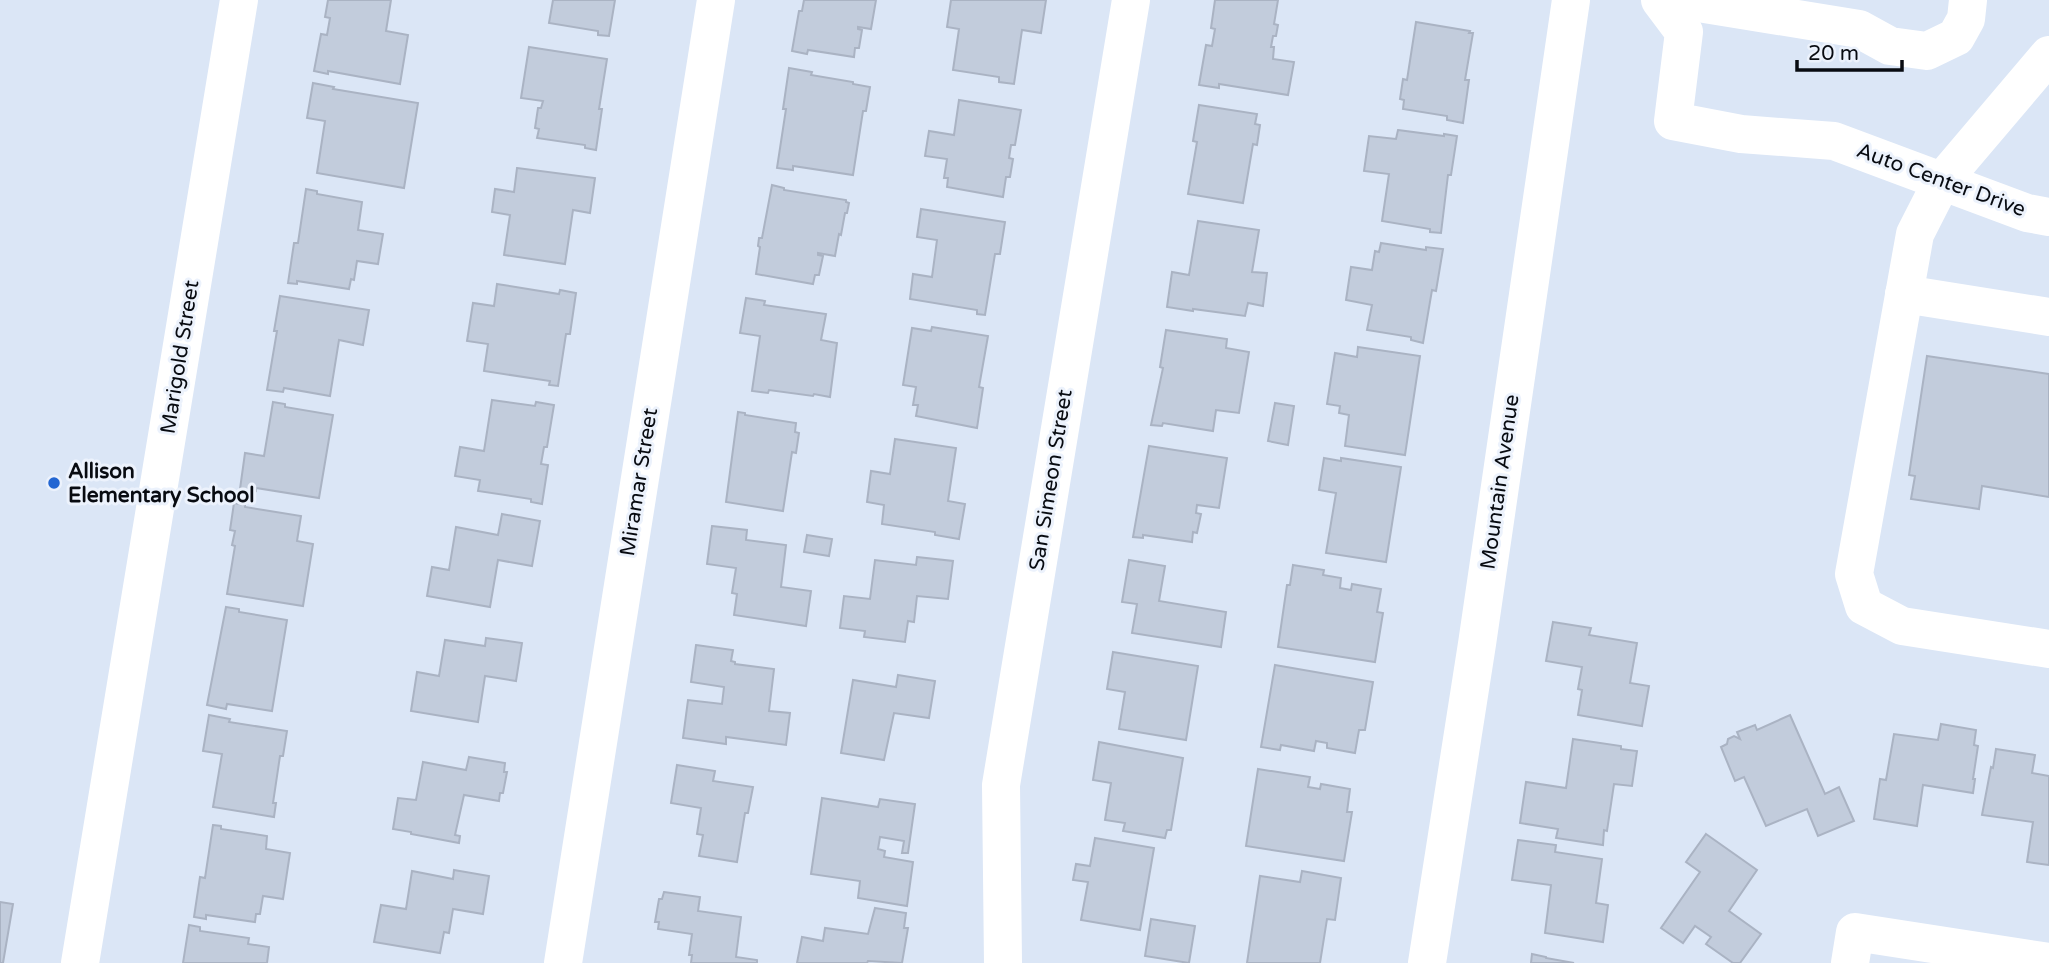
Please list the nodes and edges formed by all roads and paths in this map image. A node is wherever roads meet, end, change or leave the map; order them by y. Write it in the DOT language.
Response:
graph roads {
  1 [pos="239,0"];
  2 [pos="716,0"];
  3 [pos="1130,0"];
  4 [pos="1571,0"];
  5 [pos="1660,0"];
  6 [pos="1680,0"];
  7 [pos="1968,0"];
  8 [pos="2049,55"];
  9 [pos="1942,181"];
  10 [pos="2049,217"];
  11 [pos="1904,294"];
  12 [pos="2049,317"];
  13 [pos="2049,649"];
  14 [pos="1852,948"];
  15 [pos="2049,962"];
  16 [pos="80,963"];
  17 [pos="563,963"];
  18 [pos="1003,963"];
  19 [pos="1427,963"];
  1 -- 16 [label="street, Marigold Street"];
  2 -- 17 [label="street, Miramar Street"];
  3 -- 18 [label="street, San Simeon Street"];
  4 -- 19 [label="street, Mountain Avenue"];
  5 -- 9 [label="street, Auto Center Drive"];
  6 -- 7 [label="street"];
  8 -- 9 [label="street"];
  9 -- 10 [label="street, Auto Center Drive"];
  9 -- 11 [label="street"];
  11 -- 12 [label="street"];
  11 -- 13 [label="street"];
  14 -- 15 [label="street"];
}
